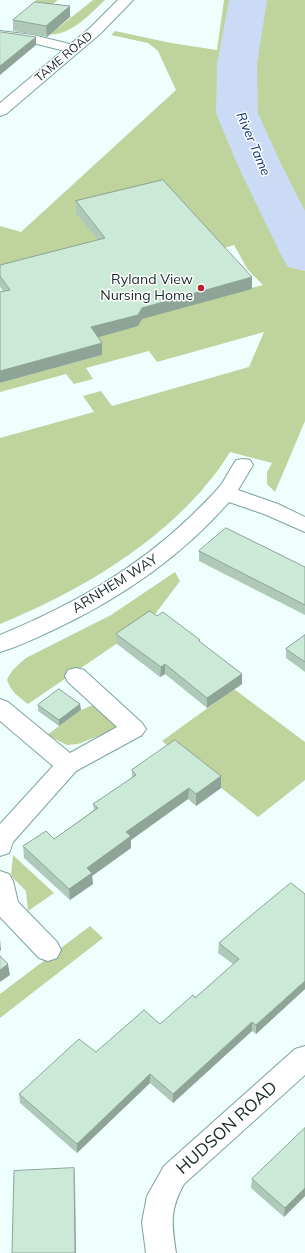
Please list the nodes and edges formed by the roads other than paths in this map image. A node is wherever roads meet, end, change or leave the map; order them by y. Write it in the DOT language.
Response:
graph roads {
  1 [pos="126,0"];
  2 [pos="0,35"];
  3 [pos="73,49"];
  4 [pos="0,111"];
  5 [pos="243,465"];
  6 [pos="225,493"];
  7 [pos="305,525"];
  8 [pos="0,644"];
  9 [pos="76,676"];
  10 [pos="0,708"];
  11 [pos="68,765"];
  12 [pos="0,846"];
  13 [pos="0,881"];
  14 [pos="48,950"];
  15 [pos="305,1058"];
  16 [pos="161,1253"];
  1 -- 3 [label="street, TAME ROAD"];
  2 -- 3 [label="street"];
  3 -- 4 [label="street, TAME ROAD"];
  5 -- 6 [label="street, ARNHEM WAY"];
  6 -- 7 [label="street"];
  6 -- 8 [label="street, ARNHEM WAY"];
  9 -- 11 [label="street"];
  10 -- 11 [label="street"];
  11 -- 12 [label="street"];
  13 -- 14 [label="street"];
  15 -- 16 [label="street, HUDSON ROAD"];
}
